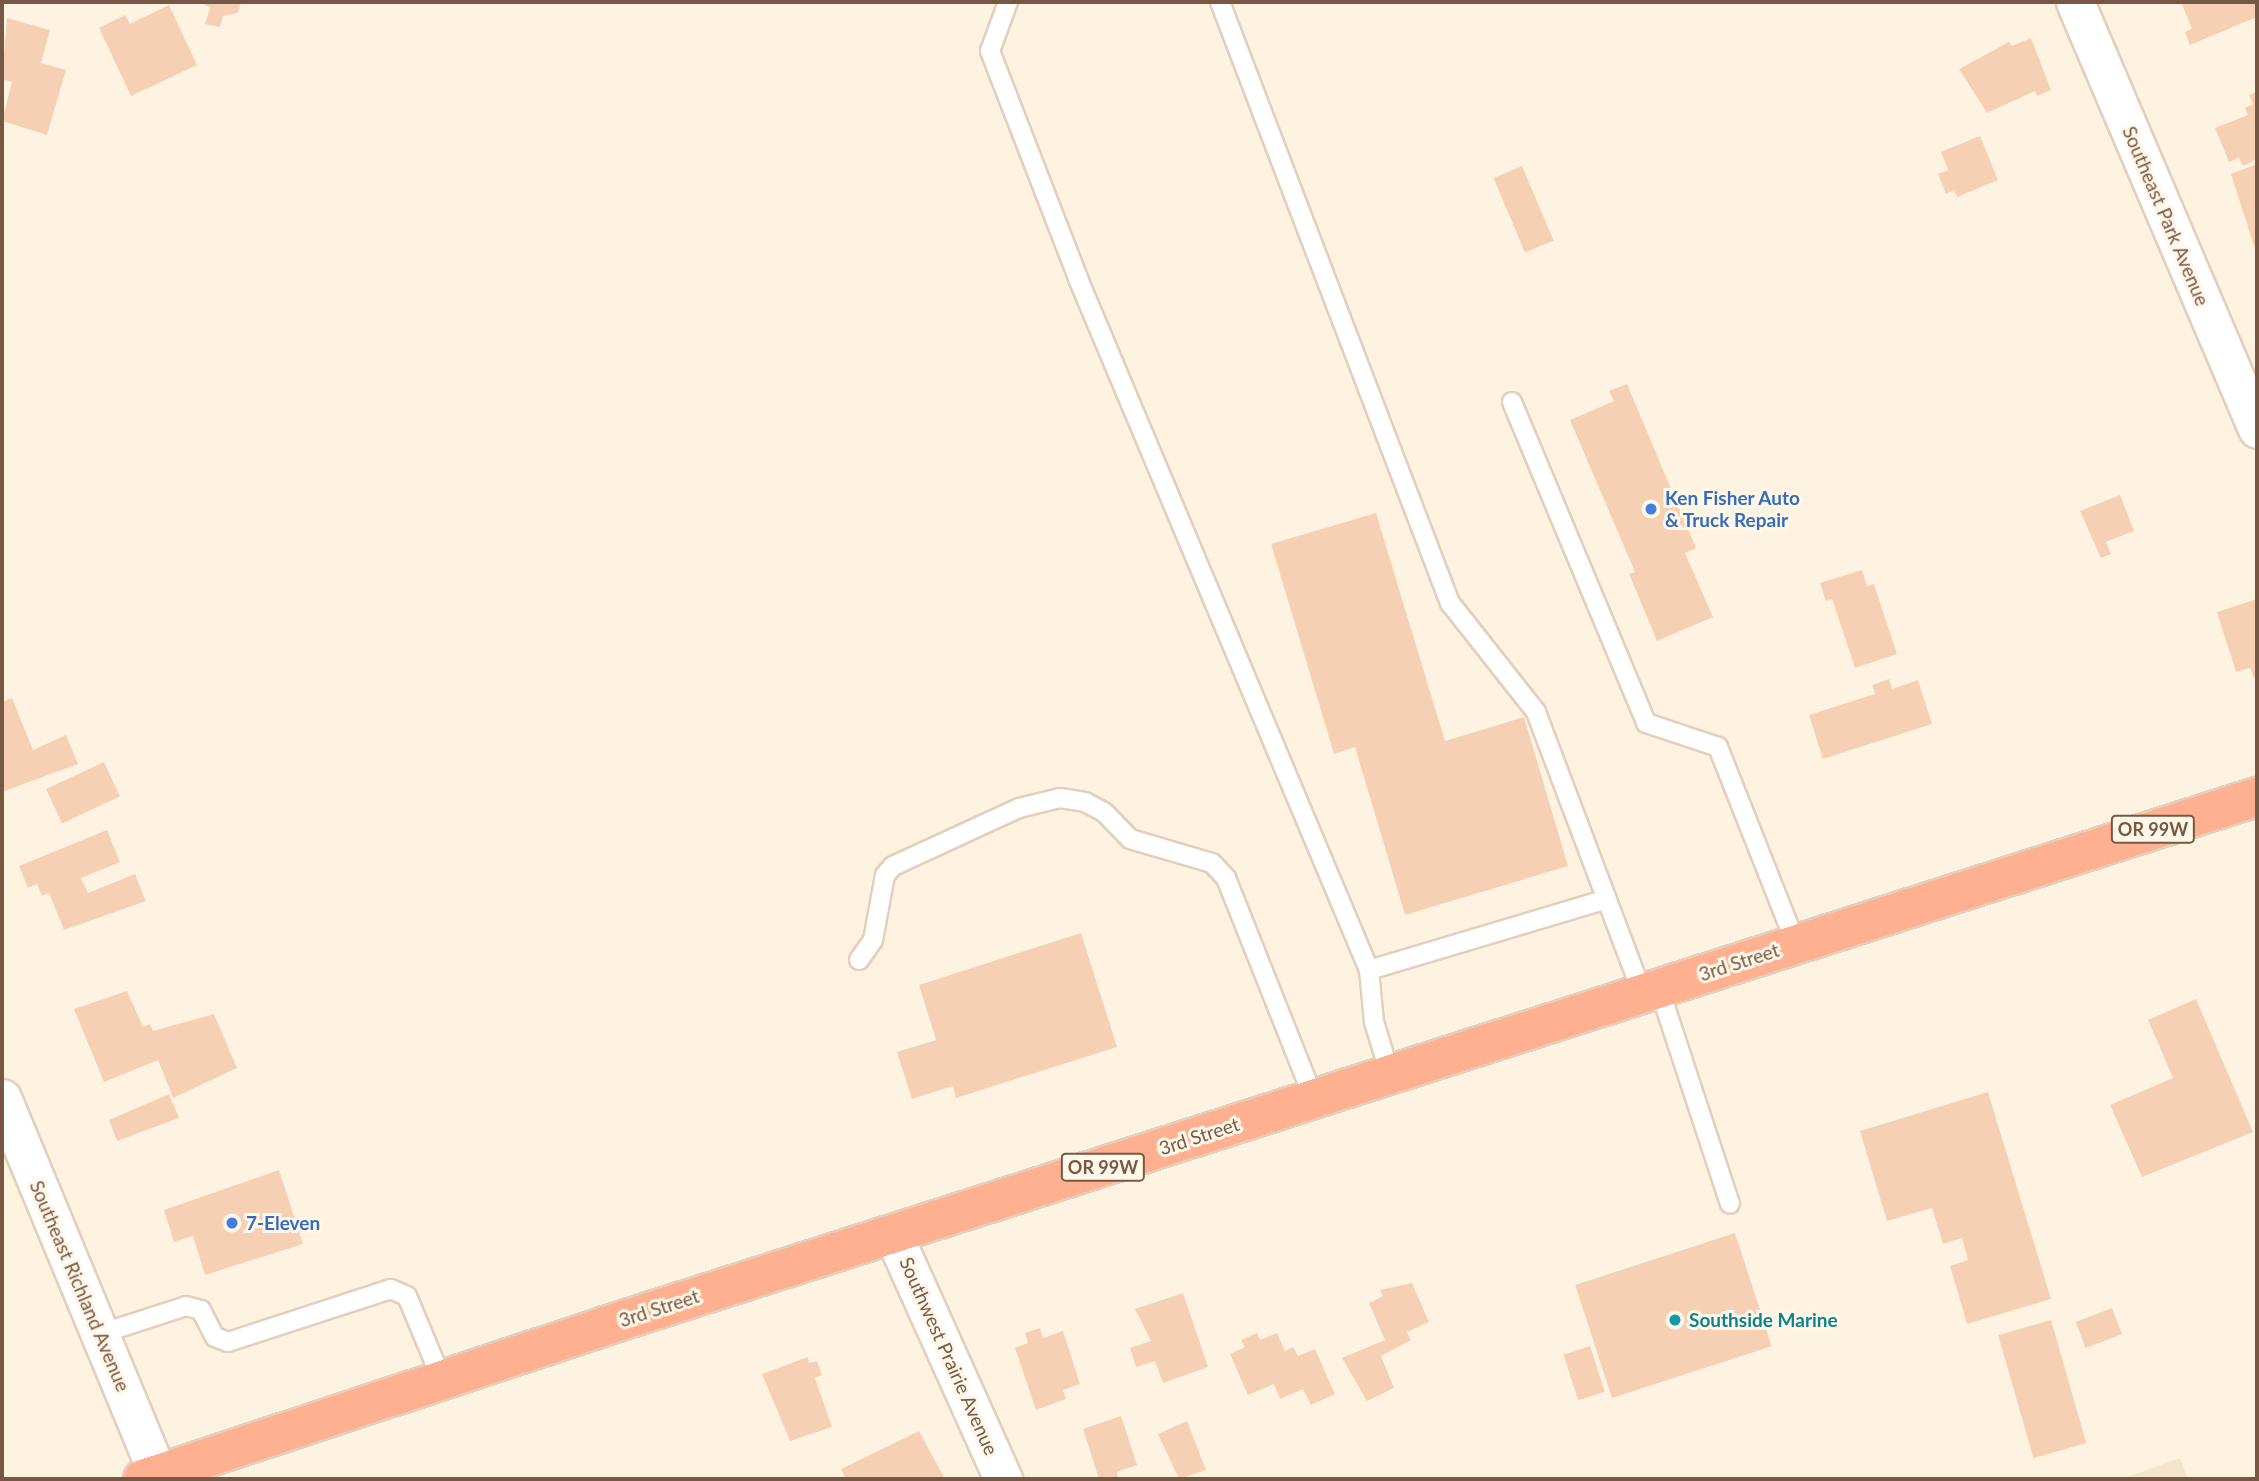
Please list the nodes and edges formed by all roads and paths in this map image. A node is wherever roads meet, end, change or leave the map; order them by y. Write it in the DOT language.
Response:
graph roads {
  1 [pos="1008,2"];
  2 [pos="1220,2"];
  3 [pos="2075,2"];
  4 [pos="1513,402"];
  5 [pos="2257,429"];
  6 [pos="2257,797"];
  7 [pos="1607,899"];
  8 [pos="1796,944"];
  9 [pos="859,960"];
  10 [pos="1369,970"];
  11 [pos="1651,990"];
  12 [pos="1390,1074"];
  13 [pos="2,1098"];
  14 [pos="1314,1099"];
  15 [pos="1730,1204"];
  16 [pos="893,1234"];
  17 [pos="100,1334"];
  18 [pos="442,1380"];
  19 [pos="150,1477"];
  20 [pos="1003,1479"];
  1 -- 10 [label="lane"];
  2 -- 7 [label="lane"];
  3 -- 5 [label="street, Southeast Park Avenue"];
  4 -- 8 [label="lane"];
  6 -- 8 [label="highway, 3rd Street / OR 99W"];
  7 -- 10 [label="lane"];
  7 -- 11 [label="lane"];
  8 -- 11 [label="highway, 3rd Street / OR 99W"];
  9 -- 14 [label="lane"];
  10 -- 12 [label="lane"];
  11 -- 12 [label="highway, 3rd Street / OR 99W"];
  11 -- 15 [label="lane"];
  12 -- 14 [label="highway, 3rd Street / OR 99W"];
  13 -- 17 [label="street, Southeast Richland Avenue"];
  14 -- 16 [label="highway, 3rd Street / OR 99W"];
  16 -- 18 [label="highway, 3rd Street / OR 99W"];
  16 -- 20 [label="street, Southwest Prairie Avenue"];
  17 -- 18 [label="lane"];
  17 -- 19 [label="street, Southeast Richland Avenue"];
  18 -- 19 [label="highway, 3rd Street / OR 99W"];
}
